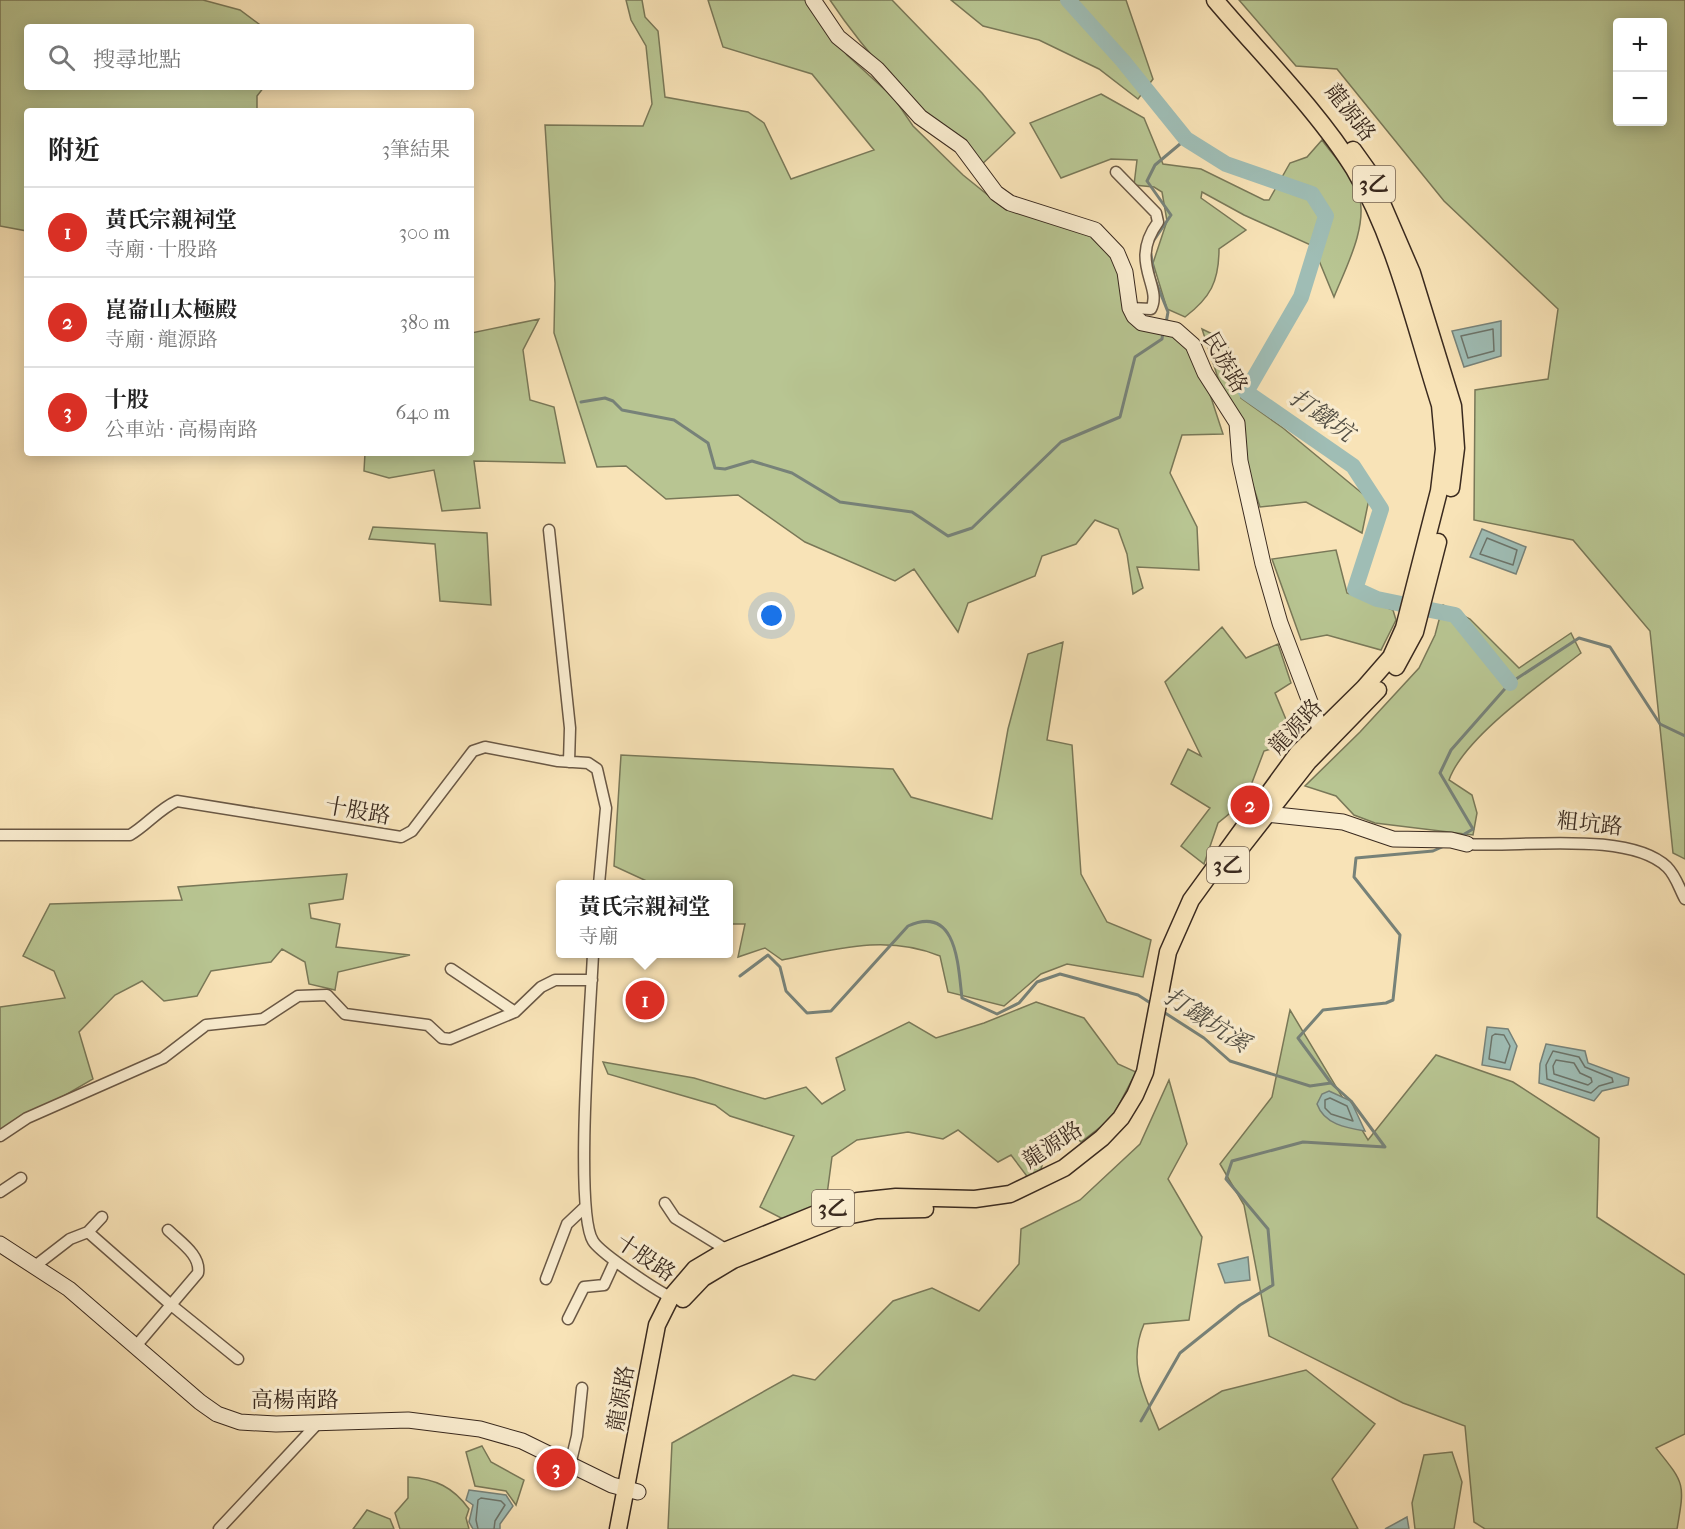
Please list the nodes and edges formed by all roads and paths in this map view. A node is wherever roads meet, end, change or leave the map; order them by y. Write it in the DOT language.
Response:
graph roads {
  1 [pos="813,0"];
  2 [pos="1215,0"];
  3 [pos="1229,0"];
  4 [pos="1116,172"];
  5 [pos="1130,308"];
  6 [pos="1446,405"];
  7 [pos="549,530"];
  8 [pos="1323,736"];
  9 [pos="569,762"];
  10 [pos="1261,814"];
  11 [pos="0,836"];
  12 [pos="1467,844"];
  13 [pos="599,880"];
  14 [pos="1685,899"];
  15 [pos="593,958"];
  16 [pos="451,969"];
  17 [pos="592,980"];
  18 [pos="1161,1011"];
  19 [pos="515,1012"];
  20 [pos="0,1136"];
  21 [pos="21,1178"];
  22 [pos="0,1192"];
  23 [pos="665,1203"];
  24 [pos="585,1207"];
  25 [pos="102,1217"];
  26 [pos="168,1230"];
  27 [pos="88,1232"];
  28 [pos="0,1244"];
  29 [pos="727,1250"];
  30 [pos="615,1261"];
  31 [pos="35,1266"];
  32 [pos="546,1279"];
  33 [pos="676,1299"];
  34 [pos="170,1304"];
  35 [pos="568,1319"];
  36 [pos="136,1346"];
  37 [pos="238,1359"];
  38 [pos="582,1388"];
  39 [pos="319,1422"];
  40 [pos="570,1465"];
  41 [pos="632,1491"];
  42 [pos="219,1529"];
  43 [pos="618,1529"];
  44 [pos="630,1529"];
  1 -- 5 [label="street"];
  2 -- 6 [label="main road, 龍源路 / 3乙"];
  3 -- 6 [label="main road, 龍源路 / 3乙"];
  4 -- 5 [label="street"];
  5 -- 8 [label="street, 民族路"];
  6 -- 8 [label="main road, 龍源路 / 3乙"];
  7 -- 9 [label="street"];
  8 -- 10 [label="main road, 龍源路 / 3乙"];
  9 -- 11 [label="street, 十股路"];
  9 -- 13 [label="street, 十股路"];
  10 -- 12 [label="street"];
  10 -- 18 [label="main road, 3乙"];
  12 -- 14 [label="street, 粗坑路"];
  15 -- 17 [label="street, 十股路"];
  16 -- 19 [label="street"];
  17 -- 19 [label="street"];
  17 -- 24 [label="street, 十股路"];
  18 -- 29 [label="main road, 龍源路 / 3乙"];
  18 -- 33 [label="main road, 3乙"];
  19 -- 20 [label="street"];
  21 -- 22 [label="street"];
  23 -- 29 [label="street"];
  24 -- 30 [label="street, 十股路"];
  24 -- 32 [label="street"];
  25 -- 27 [label="street"];
  26 -- 34 [label="street"];
  27 -- 31 [label="street"];
  27 -- 34 [label="street"];
  28 -- 31 [label="street, 高楊南路"];
  29 -- 33 [label="main road, 龍源路 / 3乙"];
  30 -- 33 [label="street, 十股路"];
  30 -- 35 [label="street"];
  31 -- 36 [label="street, 高楊南路"];
  33 -- 41 [label="main road, 3乙"];
  34 -- 36 [label="street"];
  34 -- 37 [label="street"];
  36 -- 39 [label="street, 高楊南路"];
  38 -- 40 [label="street"];
  39 -- 40 [label="street, 高楊南路"];
  39 -- 42 [label="street"];
  40 -- 41 [label="street, 高楊南路"];
  41 -- 43 [label="main road, 3乙"];
  41 -- 44 [label="main road, 3乙"];
}
